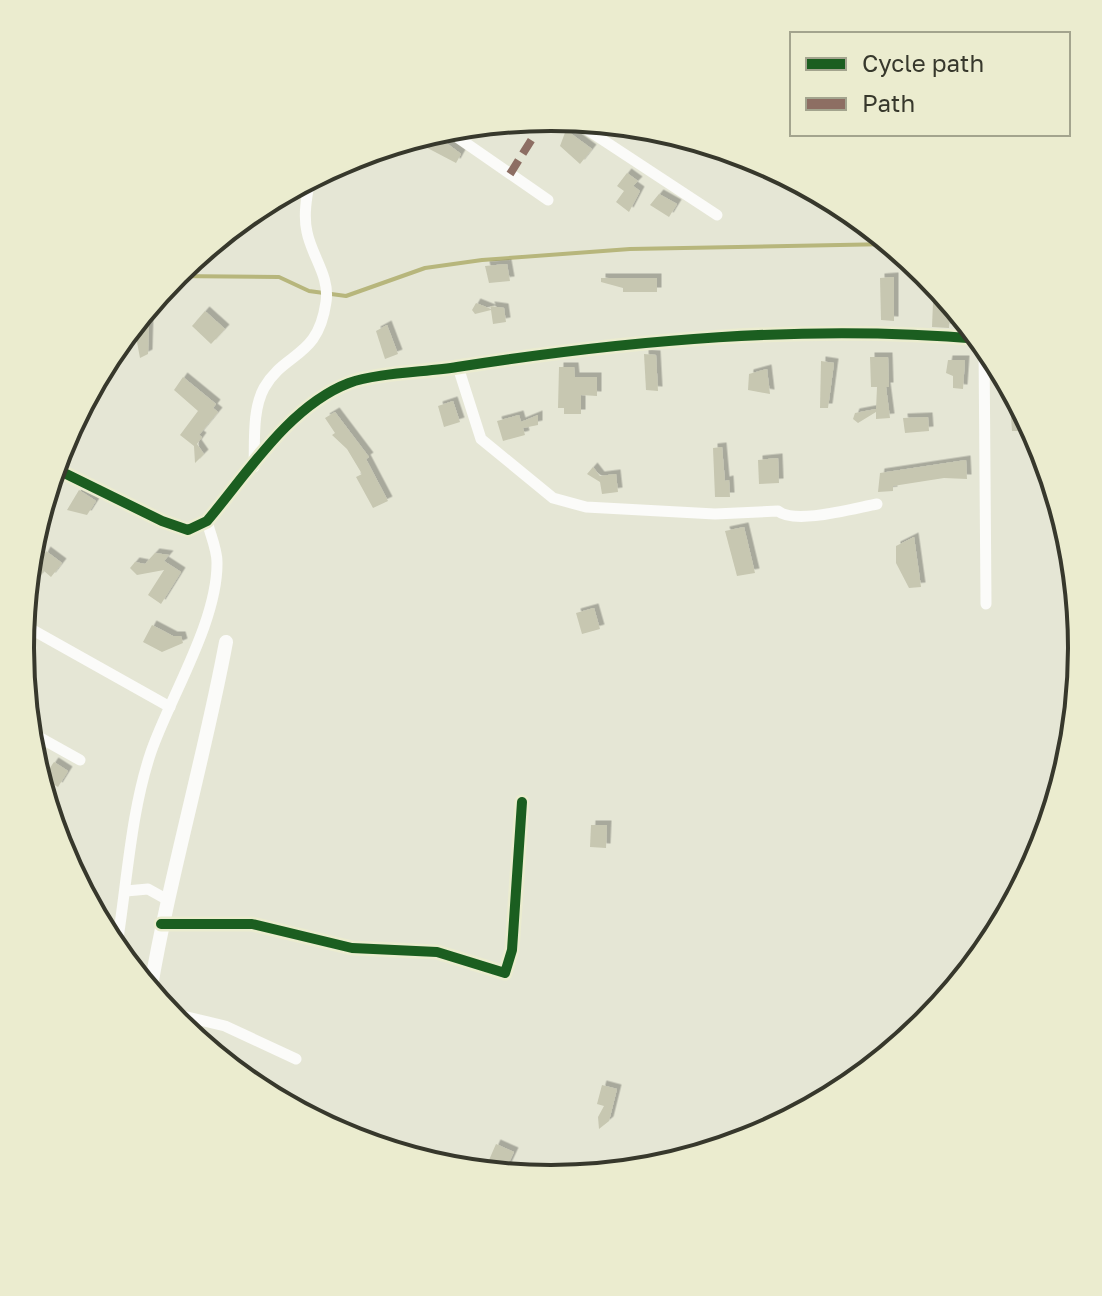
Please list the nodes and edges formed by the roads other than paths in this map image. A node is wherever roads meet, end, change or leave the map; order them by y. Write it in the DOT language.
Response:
graph roads {
  1 [pos="592,133"];
  2 [pos="460,139"];
  3 [pos="309,191"];
  4 [pos="548,200"];
  5 [pos="717,215"];
  6 [pos="966,340"];
  7 [pos="983,365"];
  8 [pos="458,367"];
  9 [pos="254,467"];
  10 [pos="64,473"];
  11 [pos="877,504"];
  12 [pos="207,521"];
  13 [pos="986,604"];
  14 [pos="34,631"];
  15 [pos="226,642"];
  16 [pos="170,707"];
  17 [pos="42,739"];
  18 [pos="80,760"];
  19 [pos="522,802"];
  20 [pos="126,891"];
  21 [pos="166,899"];
  22 [pos="161,924"];
  23 [pos="119,932"];
  24 [pos="152,977"];
  25 [pos="189,1017"];
  26 [pos="296,1059"];
  1 -- 5 [label="street"];
  2 -- 4 [label="street"];
  3 -- 9 [label="street"];
  6 -- 8 [label="street"];
  7 -- 13 [label="street"];
  8 -- 9 [label="street"];
  8 -- 11 [label="street"];
  9 -- 12 [label="street"];
  10 -- 12 [label="street"];
  12 -- 16 [label="street"];
  14 -- 16 [label="street"];
  15 -- 21 [label="street"];
  16 -- 20 [label="street"];
  17 -- 18 [label="street"];
  19 -- 22 [label="street"];
  20 -- 21 [label="street"];
  20 -- 23 [label="street"];
  21 -- 22 [label="street"];
  22 -- 24 [label="street"];
  25 -- 26 [label="street"];
}
